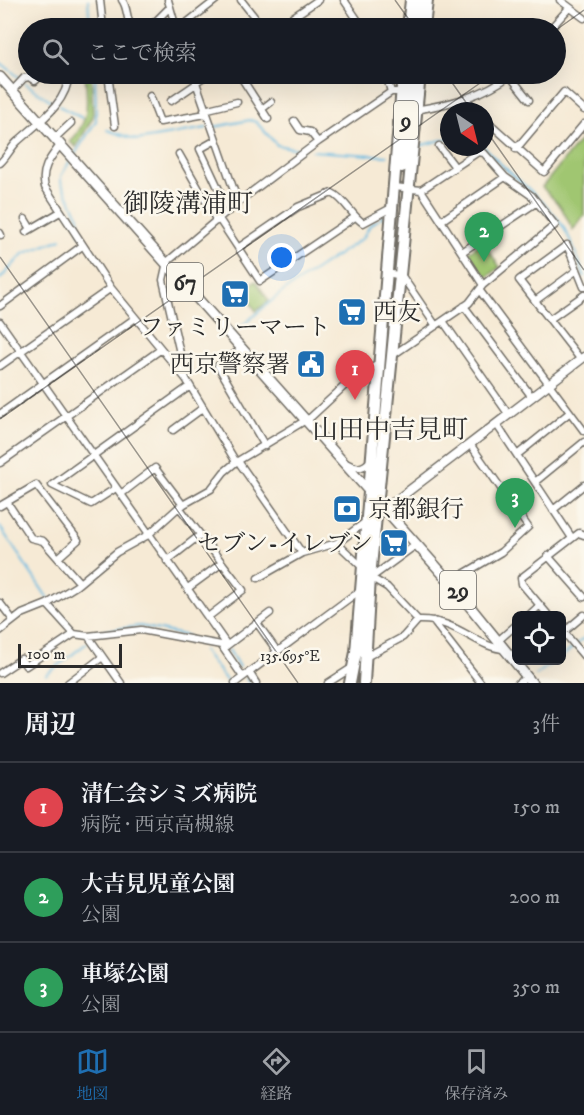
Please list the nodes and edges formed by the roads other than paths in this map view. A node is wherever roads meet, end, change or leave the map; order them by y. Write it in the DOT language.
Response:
graph roads {
  1 [pos="100,0"];
  2 [pos="122,0"];
  3 [pos="168,0"];
  4 [pos="216,0"];
  5 [pos="241,0"];
  6 [pos="318,0"];
  7 [pos="344,0"];
  8 [pos="411,0"];
  9 [pos="418,0"];
  10 [pos="427,0"];
  11 [pos="560,0"];
  12 [pos="308,3"];
  13 [pos="170,8"];
  14 [pos="569,8"];
  15 [pos="102,18"];
  16 [pos="126,18"];
  17 [pos="160,18"];
  18 [pos="174,18"];
  19 [pos="192,18"];
  20 [pos="255,18"];
  21 [pos="289,18"];
  22 [pos="356,18"];
  23 [pos="409,18"];
  24 [pos="417,18"];
  25 [pos="425,18"];
  26 [pos="560,18"];
  27 [pos="584,18"];
  28 [pos="0,77"];
  29 [pos="18,84"];
  30 [pos="69,84"];
  31 [pos="109,84"];
  32 [pos="195,84"];
  33 [pos="196,84"];
  34 [pos="246,84"];
  35 [pos="392,84"];
  36 [pos="399,84"];
  37 [pos="410,84"];
  38 [pos="419,84"];
  39 [pos="494,84"];
  40 [pos="517,84"];
  41 [pos="12,91"];
  42 [pos="396,92"];
  43 [pos="150,96"];
  44 [pos="466,99"];
  45 [pos="529,100"];
  46 [pos="171,101"];
  47 [pos="237,102"];
  48 [pos="271,102"];
  49 [pos="469,102"];
  50 [pos="262,109"];
  51 [pos="415,110"];
  52 [pos="584,110"];
  53 [pos="205,112"];
  54 [pos="268,119"];
  55 [pos="40,121"];
  56 [pos="294,121"];
  57 [pos="71,123"];
  58 [pos="584,124"];
  59 [pos="115,126"];
  60 [pos="494,128"];
  61 [pos="216,140"];
  62 [pos="58,141"];
  63 [pos="318,142"];
  64 [pos="516,149"];
  65 [pos="179,154"];
  66 [pos="447,156"];
  67 [pos="0,163"];
  68 [pos="402,167"];
  69 [pos="454,167"];
  70 [pos="505,177"];
  71 [pos="395,187"];
  72 [pos="408,188"];
  73 [pos="421,190"];
  74 [pos="238,202"];
  75 [pos="537,202"];
  76 [pos="393,207"];
  77 [pos="229,211"];
  78 [pos="60,212"];
  79 [pos="355,217"];
  80 [pos="25,219"];
  81 [pos="218,220"];
  82 [pos="441,221"];
  83 [pos="82,246"];
  84 [pos="238,248"];
  85 [pos="462,252"];
  86 [pos="167,262"];
  87 [pos="577,270"];
  88 [pos="387,273"];
  89 [pos="399,276"];
  90 [pos="584,287"];
  91 [pos="111,288"];
  92 [pos="481,288"];
  93 [pos="584,295"];
  94 [pos="535,301"];
  95 [pos="0,306"];
  96 [pos="464,306"];
  97 [pos="134,319"];
  98 [pos="550,320"];
  99 [pos="443,321"];
  100 [pos="0,322"];
  101 [pos="436,326"];
  102 [pos="243,348"];
  103 [pos="160,350"];
  104 [pos="21,351"];
  105 [pos="393,356"];
  106 [pos="582,358"];
  107 [pos="380,364"];
  108 [pos="0,366"];
  109 [pos="186,379"];
  110 [pos="44,384"];
  111 [pos="549,384"];
  112 [pos="190,386"];
  113 [pos="532,398"];
  114 [pos="203,408"];
  115 [pos="569,413"];
  116 [pos="0,414"];
  117 [pos="509,415"];
  118 [pos="67,416"];
  119 [pos="307,419"];
  120 [pos="498,425"];
  121 [pos="173,430"];
  122 [pos="584,430"];
  123 [pos="584,442"];
  124 [pos="470,444"];
  125 [pos="265,446"];
  126 [pos="517,454"];
  127 [pos="94,455"];
  128 [pos="371,461"];
  129 [pos="237,462"];
  130 [pos="345,462"];
  131 [pos="0,463"];
  132 [pos="536,482"];
  133 [pos="584,485"];
  134 [pos="116,488"];
  135 [pos="368,489"];
  136 [pos="121,494"];
  137 [pos="3,504"];
  138 [pos="181,506"];
  139 [pos="380,508"];
  140 [pos="553,510"];
  141 [pos="364,522"];
  142 [pos="148,535"];
  143 [pos="200,535"];
  144 [pos="584,536"];
  145 [pos="572,538"];
  146 [pos="337,543"];
  147 [pos="417,544"];
  148 [pos="302,553"];
  149 [pos="548,556"];
  150 [pos="58,558"];
  151 [pos="166,561"];
  152 [pos="222,562"];
  153 [pos="361,566"];
  154 [pos="370,577"];
  155 [pos="258,578"];
  156 [pos="79,582"];
  157 [pos="450,582"];
  158 [pos="188,588"];
  159 [pos="365,591"];
  160 [pos="584,597"];
  161 [pos="50,602"];
  162 [pos="0,603"];
  163 [pos="540,605"];
  164 [pos="533,611"];
  165 [pos="545,611"];
  166 [pos="270,613"];
  167 [pos="584,615"];
  168 [pos="208,617"];
  169 [pos="13,620"];
  170 [pos="418,620"];
  171 [pos="433,621"];
  172 [pos="257,623"];
  173 [pos="512,629"];
  174 [pos="566,629"];
  175 [pos="0,631"];
  176 [pos="74,634"];
  177 [pos="566,635"];
  178 [pos="88,636"];
  179 [pos="499,640"];
  180 [pos="224,648"];
  181 [pos="506,649"];
  182 [pos="277,651"];
  183 [pos="584,656"];
  184 [pos="101,658"];
  185 [pos="359,667"];
  186 [pos="0,673"];
  187 [pos="246,674"];
  188 [pos="120,680"];
  189 [pos="530,680"];
  190 [pos="68,683"];
  191 [pos="111,683"];
  192 [pos="235,683"];
  193 [pos="256,683"];
  194 [pos="328,683"];
  195 [pos="350,683"];
  196 [pos="364,683"];
  197 [pos="481,683"];
  198 [pos="518,683"];
  1 -- 15 [label="street"];
  2 -- 16 [label="street"];
  3 -- 13 [label="street"];
  4 -- 19 [label="street"];
  5 -- 20 [label="street"];
  6 -- 12 [label="street"];
  7 -- 22 [label="street"];
  8 -- 23 [label="highway"];
  9 -- 24 [label="highway"];
  10 -- 25 [label="highway"];
  11 -- 14 [label="street"];
  12 -- 21 [label="street"];
  13 -- 17 [label="street"];
  13 -- 18 [label="street"];
  14 -- 26 [label="street"];
  14 -- 27 [label="street"];
  28 -- 41 [label="main road, 67"];
  29 -- 41 [label="street"];
  30 -- 55 [label="street"];
  31 -- 59 [label="street"];
  32 -- 46 [label="street"];
  33 -- 53 [label="street"];
  34 -- 50 [label="street"];
  35 -- 42 [label="street"];
  36 -- 42 [label="highway"];
  37 -- 68 [label="highway, 9"];
  38 -- 51 [label="highway, 9"];
  39 -- 44 [label="street"];
  40 -- 45 [label="street"];
  41 -- 55 [label="main road, 67"];
  42 -- 63 [label="street"];
  42 -- 71 [label="highway"];
  43 -- 53 [label="street"];
  44 -- 49 [label="street"];
  44 -- 51 [label="street"];
  47 -- 53 [label="street"];
  48 -- 50 [label="street"];
  50 -- 54 [label="street"];
  51 -- 72 [label="highway"];
  52 -- 64 [label="street"];
  53 -- 61 [label="street"];
  55 -- 62 [label="main road, 67"];
  55 -- 67 [label="street"];
  56 -- 63 [label="street"];
  57 -- 62 [label="street"];
  58 -- 64 [label="street"];
  60 -- 64 [label="street"];
  61 -- 74 [label="street"];
  61 -- 77 [label="street"];
  62 -- 78 [label="street"];
  62 -- 86 [label="main road, 67"];
  63 -- 74 [label="street"];
  65 -- 81 [label="street"];
  66 -- 69 [label="street"];
  69 -- 70 [label="street"];
  69 -- 73 [label="street"];
  70 -- 75 [label="street"];
  70 -- 82 [label="street"];
  71 -- 72 [label="street"];
  71 -- 76 [label="highway"];
  72 -- 73 [label="street"];
  72 -- 89 [label="highway"];
  73 -- 82 [label="street"];
  74 -- 77 [label="street"];
  75 -- 85 [label="street"];
  75 -- 92 [label="street"];
  76 -- 79 [label="street"];
  76 -- 88 [label="highway"];
  77 -- 81 [label="street"];
  78 -- 80 [label="street"];
  78 -- 83 [label="street"];
  79 -- 84 [label="street"];
  79 -- 84 [label="street"];
  81 -- 84 [label="street"];
  81 -- 86 [label="street"];
  82 -- 85 [label="street"];
  83 -- 91 [label="street"];
  83 -- 95 [label="street"];
  85 -- 92 [label="street"];
  86 -- 102 [label="main road, 67"];
  86 -- 109 [label="street"];
  87 -- 90 [label="street"];
  87 -- 94 [label="street"];
  87 -- 94 [label="street"];
  88 -- 89 [label="street"];
  88 -- 107 [label="highway"];
  89 -- 101 [label="street"];
  89 -- 105 [label="highway"];
  91 -- 97 [label="street"];
  91 -- 104 [label="street"];
  92 -- 96 [label="street"];
  92 -- 111 [label="street"];
  93 -- 98 [label="street"];
  94 -- 98 [label="street"];
  96 -- 99 [label="street"];
  96 -- 113 [label="street"];
  97 -- 103 [label="street"];
  97 -- 110 [label="street"];
  98 -- 106 [label="street"];
  99 -- 101 [label="street"];
  99 -- 117 [label="street"];
  100 -- 104 [label="street"];
  101 -- 105 [label="street"];
  102 -- 119 [label="main road, 67"];
  102 -- 125 [label="street"];
  103 -- 109 [label="street"];
  103 -- 118 [label="street"];
  104 -- 108 [label="street"];
  104 -- 110 [label="street"];
  105 -- 139 [label="highway"];
  106 -- 111 [label="street"];
  107 -- 119 [label="street"];
  107 -- 128 [label="highway"];
  109 -- 112 [label="street"];
  110 -- 116 [label="street"];
  110 -- 118 [label="street"];
  111 -- 113 [label="street"];
  111 -- 115 [label="street"];
  112 -- 114 [label="street"];
  112 -- 127 [label="street"];
  113 -- 117 [label="street"];
  114 -- 121 [label="street"];
  114 -- 129 [label="street"];
  115 -- 122 [label="street"];
  115 -- 126 [label="street"];
  117 -- 120 [label="street"];
  118 -- 127 [label="street"];
  118 -- 131 [label="street"];
  119 -- 125 [label="street"];
  119 -- 130 [label="main road, 67"];
  120 -- 124 [label="street"];
  120 -- 126 [label="street"];
  123 -- 132 [label="street"];
  124 -- 139 [label="street"];
  124 -- 157 [label="street"];
  125 -- 129 [label="street"];
  126 -- 132 [label="street"];
  127 -- 134 [label="street"];
  127 -- 134 [label="street"];
  128 -- 130 [label="street"];
  128 -- 135 [label="highway"];
  129 -- 138 [label="street"];
  129 -- 148 [label="street"];
  130 -- 135 [label="main road, 67"];
  132 -- 140 [label="street"];
  133 -- 140 [label="street"];
  134 -- 136 [label="street"];
  135 -- 139 [label="main road, 29"];
  135 -- 141 [label="highway"];
  136 -- 138 [label="street"];
  136 -- 142 [label="street"];
  137 -- 150 [label="street"];
  137 -- 150 [label="street"];
  138 -- 142 [label="street"];
  138 -- 143 [label="street"];
  139 -- 141 [label="street"];
  139 -- 147 [label="main road, 29"];
  139 -- 154 [label="highway"];
  140 -- 145 [label="street"];
  141 -- 146 [label="street"];
  141 -- 153 [label="highway"];
  142 -- 151 [label="street"];
  142 -- 156 [label="street"];
  143 -- 151 [label="street"];
  143 -- 152 [label="street"];
  144 -- 145 [label="street"];
  145 -- 149 [label="street"];
  146 -- 148 [label="street"];
  146 -- 153 [label="street"];
  147 -- 154 [label="street"];
  147 -- 157 [label="main road, 29"];
  148 -- 155 [label="street"];
  149 -- 160 [label="street"];
  149 -- 163 [label="street"];
  150 -- 156 [label="street"];
  151 -- 158 [label="street"];
  152 -- 158 [label="street"];
  152 -- 168 [label="street"];
  153 -- 159 [label="highway"];
  154 -- 159 [label="highway"];
  154 -- 170 [label="street"];
  156 -- 161 [label="street"];
  157 -- 179 [label="main road, 29"];
  158 -- 168 [label="street"];
  159 -- 182 [label="street"];
  159 -- 185 [label="highway"];
  161 -- 169 [label="street"];
  161 -- 176 [label="street"];
  162 -- 169 [label="street"];
  163 -- 164 [label="street"];
  163 -- 165 [label="street"];
  166 -- 172 [label="street"];
  167 -- 174 [label="street"];
  168 -- 180 [label="street"];
  169 -- 175 [label="street"];
  170 -- 171 [label="street"];
  170 -- 185 [label="street"];
  171 -- 181 [label="street"];
  171 -- 197 [label="street"];
  172 -- 180 [label="street"];
  172 -- 182 [label="street"];
  173 -- 179 [label="street"];
  176 -- 178 [label="street"];
  176 -- 186 [label="street"];
  177 -- 183 [label="street"];
  178 -- 180 [label="street"];
  178 -- 184 [label="street"];
  179 -- 181 [label="main road, 29"];
  180 -- 187 [label="street"];
  181 -- 189 [label="main road, 29"];
  182 -- 187 [label="street"];
  184 -- 188 [label="street"];
  184 -- 190 [label="street"];
  185 -- 194 [label="street"];
  185 -- 195 [label="highway"];
  185 -- 196 [label="highway"];
  187 -- 192 [label="street"];
  187 -- 193 [label="street"];
  188 -- 191 [label="street"];
  189 -- 198 [label="street"];
}
